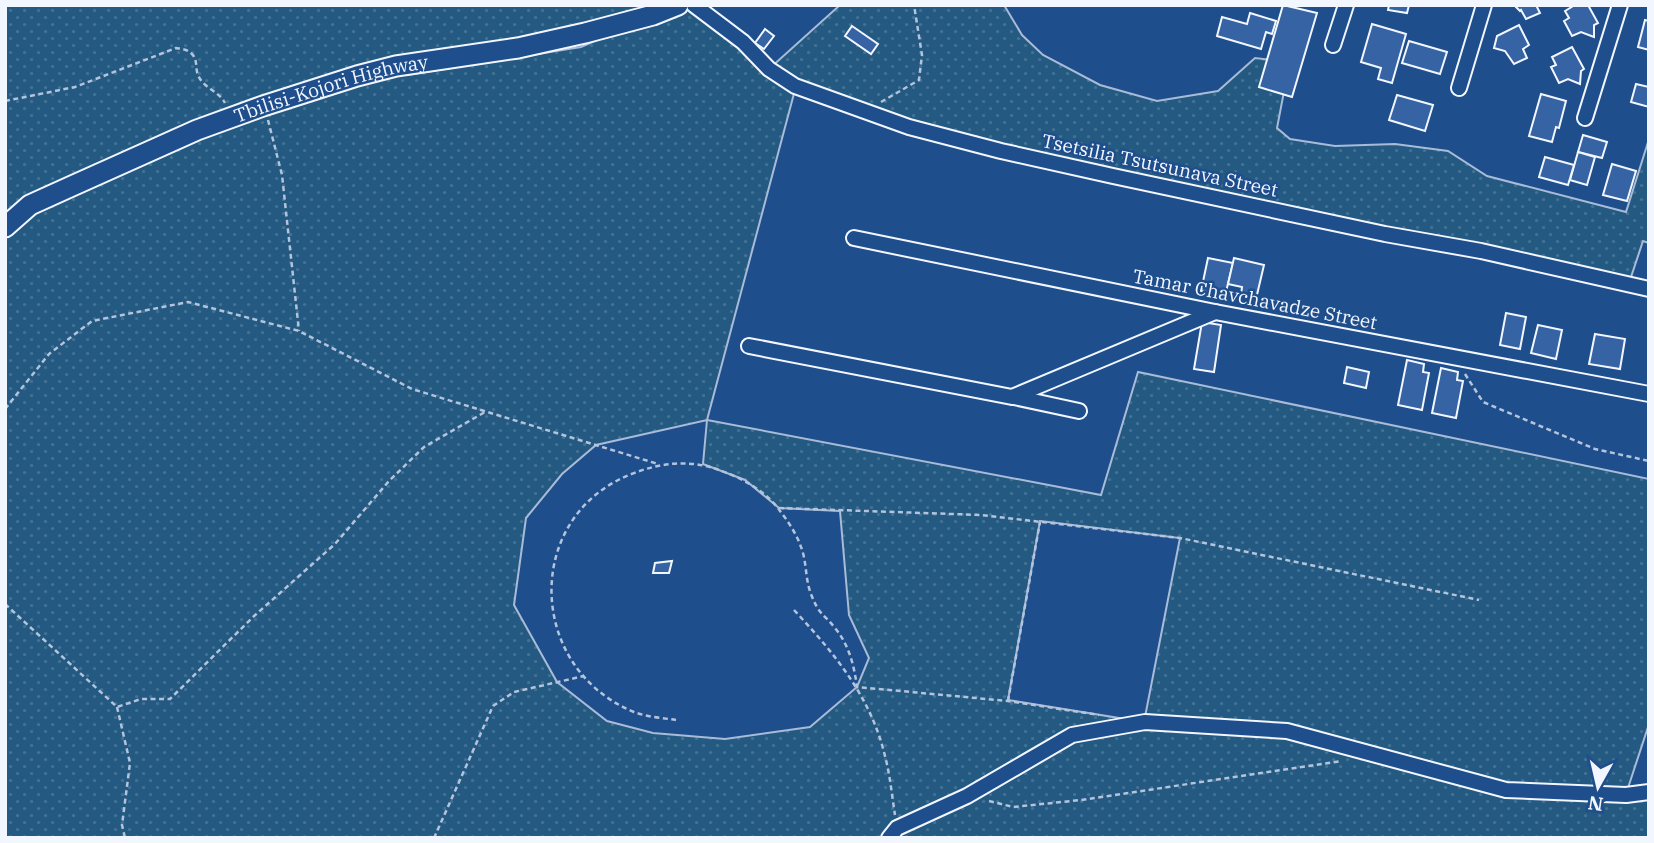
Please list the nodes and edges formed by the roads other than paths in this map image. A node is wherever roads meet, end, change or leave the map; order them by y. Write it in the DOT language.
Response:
graph roads {
  1 [pos="678,5"];
  2 [pos="694,5"];
  3 [pos="1346,5"];
  4 [pos="1484,5"];
  5 [pos="1620,5"];
  6 [pos="1333,45"];
  7 [pos="1459,88"];
  8 [pos="1585,118"];
  9 [pos="5,227"];
  10 [pos="854,238"];
  11 [pos="1649,289"];
  12 [pos="1215,312"];
  13 [pos="749,346"];
  14 [pos="1649,394"];
  15 [pos="1012,397"];
  16 [pos="1079,411"];
  17 [pos="1649,792"];
  18 [pos="893,833"];
  1 -- 9 [label="main road, Tbilisi-Kojori Highway"];
  2 -- 11 [label="street, Tsetsilia Tsutsunava Street"];
  3 -- 6 [label="street"];
  4 -- 7 [label="street"];
  5 -- 8 [label="street"];
  10 -- 12 [label="street, Tamar Chavchavadze Street"];
  12 -- 14 [label="street, Tamar Chavchavadze Street"];
  12 -- 15 [label="street"];
  13 -- 15 [label="street"];
  15 -- 16 [label="street"];
  17 -- 18 [label="street"];
}
